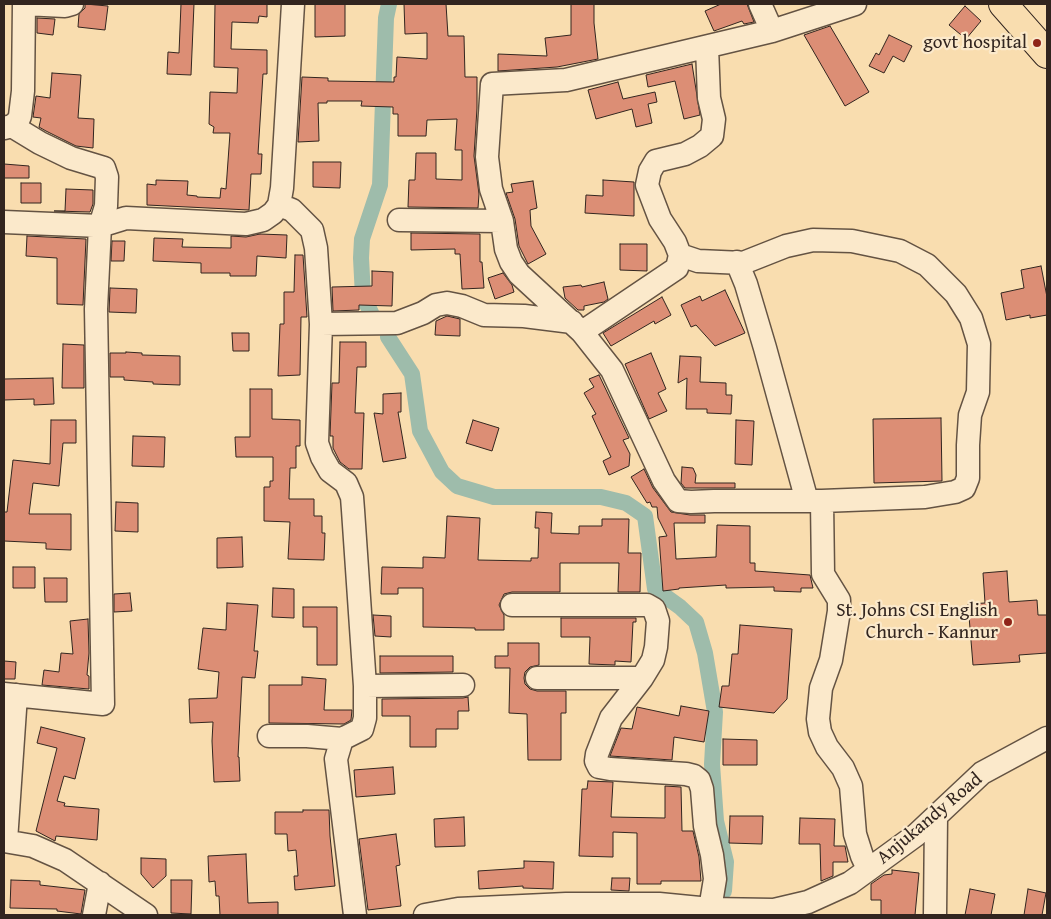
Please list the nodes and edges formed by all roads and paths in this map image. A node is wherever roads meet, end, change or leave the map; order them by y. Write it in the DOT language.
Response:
graph roads {
  1 [pos="24,4"];
  2 [pos="72,4"];
  3 [pos="293,4"];
  4 [pos="760,4"];
  5 [pos="855,4"];
  6 [pos="1003,4"];
  7 [pos="772,31"];
  8 [pos="707,47"];
  9 [pos="1047,54"];
  10 [pos="8,127"];
  11 [pos="279,205"];
  12 [pos="399,220"];
  13 [pos="502,221"];
  14 [pos="4,222"];
  15 [pos="100,226"];
  16 [pos="680,255"];
  17 [pos="737,262"];
  18 [pos="321,324"];
  19 [pos="577,327"];
  20 [pos="815,501"];
  21 [pos="512,604"];
  22 [pos="537,678"];
  23 [pos="642,678"];
  24 [pos="463,685"];
  25 [pos="365,686"];
  26 [pos="10,694"];
  27 [pos="269,736"];
  28 [pos="1047,738"];
  29 [pos="342,739"];
  30 [pos="936,817"];
  31 [pos="5,841"];
  32 [pos="868,870"];
  33 [pos="100,883"];
  34 [pos="820,906"];
  35 [pos="710,909"];
  36 [pos="94,915"];
  37 [pos="146,915"];
  38 [pos="355,915"];
  39 [pos="425,915"];
  40 [pos="935,915"];
  1 -- 2 [label="street"];
  1 -- 10 [label="street"];
  3 -- 11 [label="street"];
  4 -- 7 [label="street"];
  5 -- 7 [label="street"];
  6 -- 9 [label="main road"];
  7 -- 8 [label="street"];
  8 -- 13 [label="street"];
  8 -- 16 [label="street"];
  10 -- 15 [label="street"];
  11 -- 15 [label="street"];
  11 -- 18 [label="street"];
  12 -- 13 [label="street"];
  13 -- 19 [label="street"];
  14 -- 15 [label="street"];
  15 -- 26 [label="street"];
  16 -- 17 [label="street"];
  16 -- 19 [label="street"];
  17 -- 20 [label="street"];
  17 -- 20 [label="street"];
  18 -- 19 [label="street"];
  18 -- 25 [label="street"];
  19 -- 20 [label="street"];
  20 -- 32 [label="street"];
  21 -- 23 [label="street"];
  22 -- 23 [label="street"];
  23 -- 35 [label="street"];
  24 -- 25 [label="street"];
  25 -- 29 [label="street"];
  26 -- 31 [label="street"];
  27 -- 29 [label="street"];
  28 -- 30 [label="street, Anjukandy Road"];
  29 -- 38 [label="street"];
  30 -- 32 [label="street, Anjukandy Road"];
  30 -- 40 [label="street"];
  31 -- 33 [label="street"];
  32 -- 34 [label="street, Anjukandy Road"];
  33 -- 36 [label="street"];
  33 -- 37 [label="street"];
  34 -- 35 [label="street, Anjukandy Road"];
  35 -- 39 [label="street, Anjukandy Road"];
}
